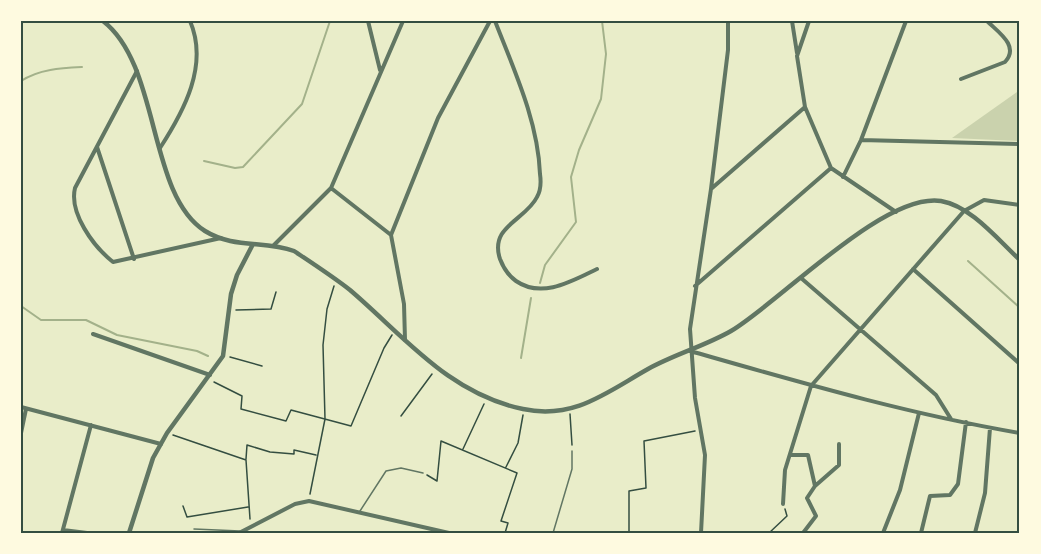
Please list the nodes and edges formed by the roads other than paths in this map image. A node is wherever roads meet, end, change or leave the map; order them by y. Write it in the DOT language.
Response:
graph roads {
  1 [pos="103,21"];
  2 [pos="190,21"];
  3 [pos="368,21"];
  4 [pos="403,21"];
  5 [pos="492,21"];
  6 [pos="728,21"];
  7 [pos="792,21"];
  8 [pos="809,21"];
  9 [pos="906,21"];
  10 [pos="987,21"];
  11 [pos="797,56"];
  12 [pos="137,71"];
  13 [pos="380,71"];
  14 [pos="961,79"];
  15 [pos="805,107"];
  16 [pos="861,140"];
  17 [pos="1020,144"];
  18 [pos="96,146"];
  19 [pos="160,148"];
  20 [pos="831,168"];
  21 [pos="843,177"];
  22 [pos="331,188"];
  23 [pos="711,189"];
  24 [pos="1020,205"];
  25 [pos="964,211"];
  26 [pos="896,212"];
  27 [pos="391,235"];
  28 [pos="222,238"];
  29 [pos="252,246"];
  30 [pos="273,246"];
  31 [pos="134,259"];
  32 [pos="1020,260"];
  33 [pos="597,269"];
  34 [pos="913,269"];
  35 [pos="801,278"];
  36 [pos="695,286"];
  37 [pos="859,328"];
  38 [pos="93,334"];
  39 [pos="405,341"];
  40 [pos="690,351"];
  41 [pos="1020,364"];
  42 [pos="209,377"];
  43 [pos="811,386"];
  44 [pos="24,408"];
  45 [pos="919,412"];
  46 [pos="951,419"];
  47 [pos="966,422"];
  48 [pos="91,425"];
  49 [pos="990,428"];
  50 [pos="1020,433"];
  51 [pos="21,434"];
  52 [pos="161,444"];
  53 [pos="839,444"];
  54 [pos="572,451"];
  55 [pos="790,455"];
  56 [pos="423,473"];
  57 [pos="815,486"];
  58 [pos="783,504"];
  59 [pos="359,512"];
  60 [pos="194,529"];
  61 [pos="63,531"];
  62 [pos="240,532"];
  63 [pos="87,533"];
  64 [pos="129,533"];
  65 [pos="449,533"];
  66 [pos="553,533"];
  67 [pos="701,533"];
  68 [pos="803,533"];
  69 [pos="883,533"];
  70 [pos="921,533"];
  71 [pos="975,533"];
  1 -- 12 [label="street"];
  2 -- 19 [label="street"];
  3 -- 13 [label="street"];
  4 -- 13 [label="street"];
  5 -- 27 [label="street"];
  5 -- 33 [label="street"];
  6 -- 23 [label="street"];
  7 -- 11 [label="street"];
  8 -- 11 [label="street"];
  9 -- 16 [label="street"];
  10 -- 14 [label="street"];
  11 -- 15 [label="street"];
  12 -- 18 [label="street"];
  12 -- 19 [label="street"];
  13 -- 22 [label="street"];
  15 -- 20 [label="street"];
  15 -- 23 [label="street"];
  16 -- 17 [label="street"];
  16 -- 21 [label="street"];
  18 -- 31 [label="street"];
  18 -- 31 [label="street"];
  19 -- 28 [label="street"];
  20 -- 21 [label="street"];
  20 -- 36 [label="street"];
  21 -- 26 [label="street"];
  22 -- 27 [label="street"];
  22 -- 30 [label="street"];
  23 -- 36 [label="street"];
  24 -- 25 [label="street"];
  25 -- 26 [label="street"];
  25 -- 32 [label="street"];
  25 -- 34 [label="street"];
  26 -- 35 [label="street"];
  27 -- 39 [label="street"];
  28 -- 29 [label="street"];
  28 -- 31 [label="street"];
  29 -- 30 [label="street"];
  29 -- 42 [label="street"];
  30 -- 39 [label="street"];
  34 -- 37 [label="street"];
  34 -- 41 [label="street"];
  35 -- 37 [label="street"];
  35 -- 40 [label="street"];
  36 -- 40 [label="street"];
  37 -- 43 [label="street"];
  37 -- 46 [label="street"];
  38 -- 42 [label="street"];
  39 -- 40 [label="street"];
  40 -- 43 [label="street"];
  40 -- 67 [label="street"];
  42 -- 52 [label="street"];
  43 -- 45 [label="street"];
  43 -- 55 [label="street"];
  44 -- 48 [label="street"];
  44 -- 51 [label="street"];
  45 -- 46 [label="street"];
  45 -- 69 [label="street"];
  46 -- 47 [label="street"];
  47 -- 49 [label="street"];
  47 -- 70 [label="street"];
  48 -- 52 [label="street"];
  48 -- 61 [label="street"];
  49 -- 50 [label="street"];
  49 -- 71 [label="street"];
  52 -- 64 [label="street"];
  53 -- 57 [label="street"];
  54 -- 66 [label="lane"];
  55 -- 57 [label="street"];
  55 -- 58 [label="street"];
  56 -- 59 [label="lane"];
  57 -- 68 [label="street"];
  59 -- 62 [label="street"];
  59 -- 65 [label="street"];
  60 -- 62 [label="lane"];
  61 -- 63 [label="street"];
}
